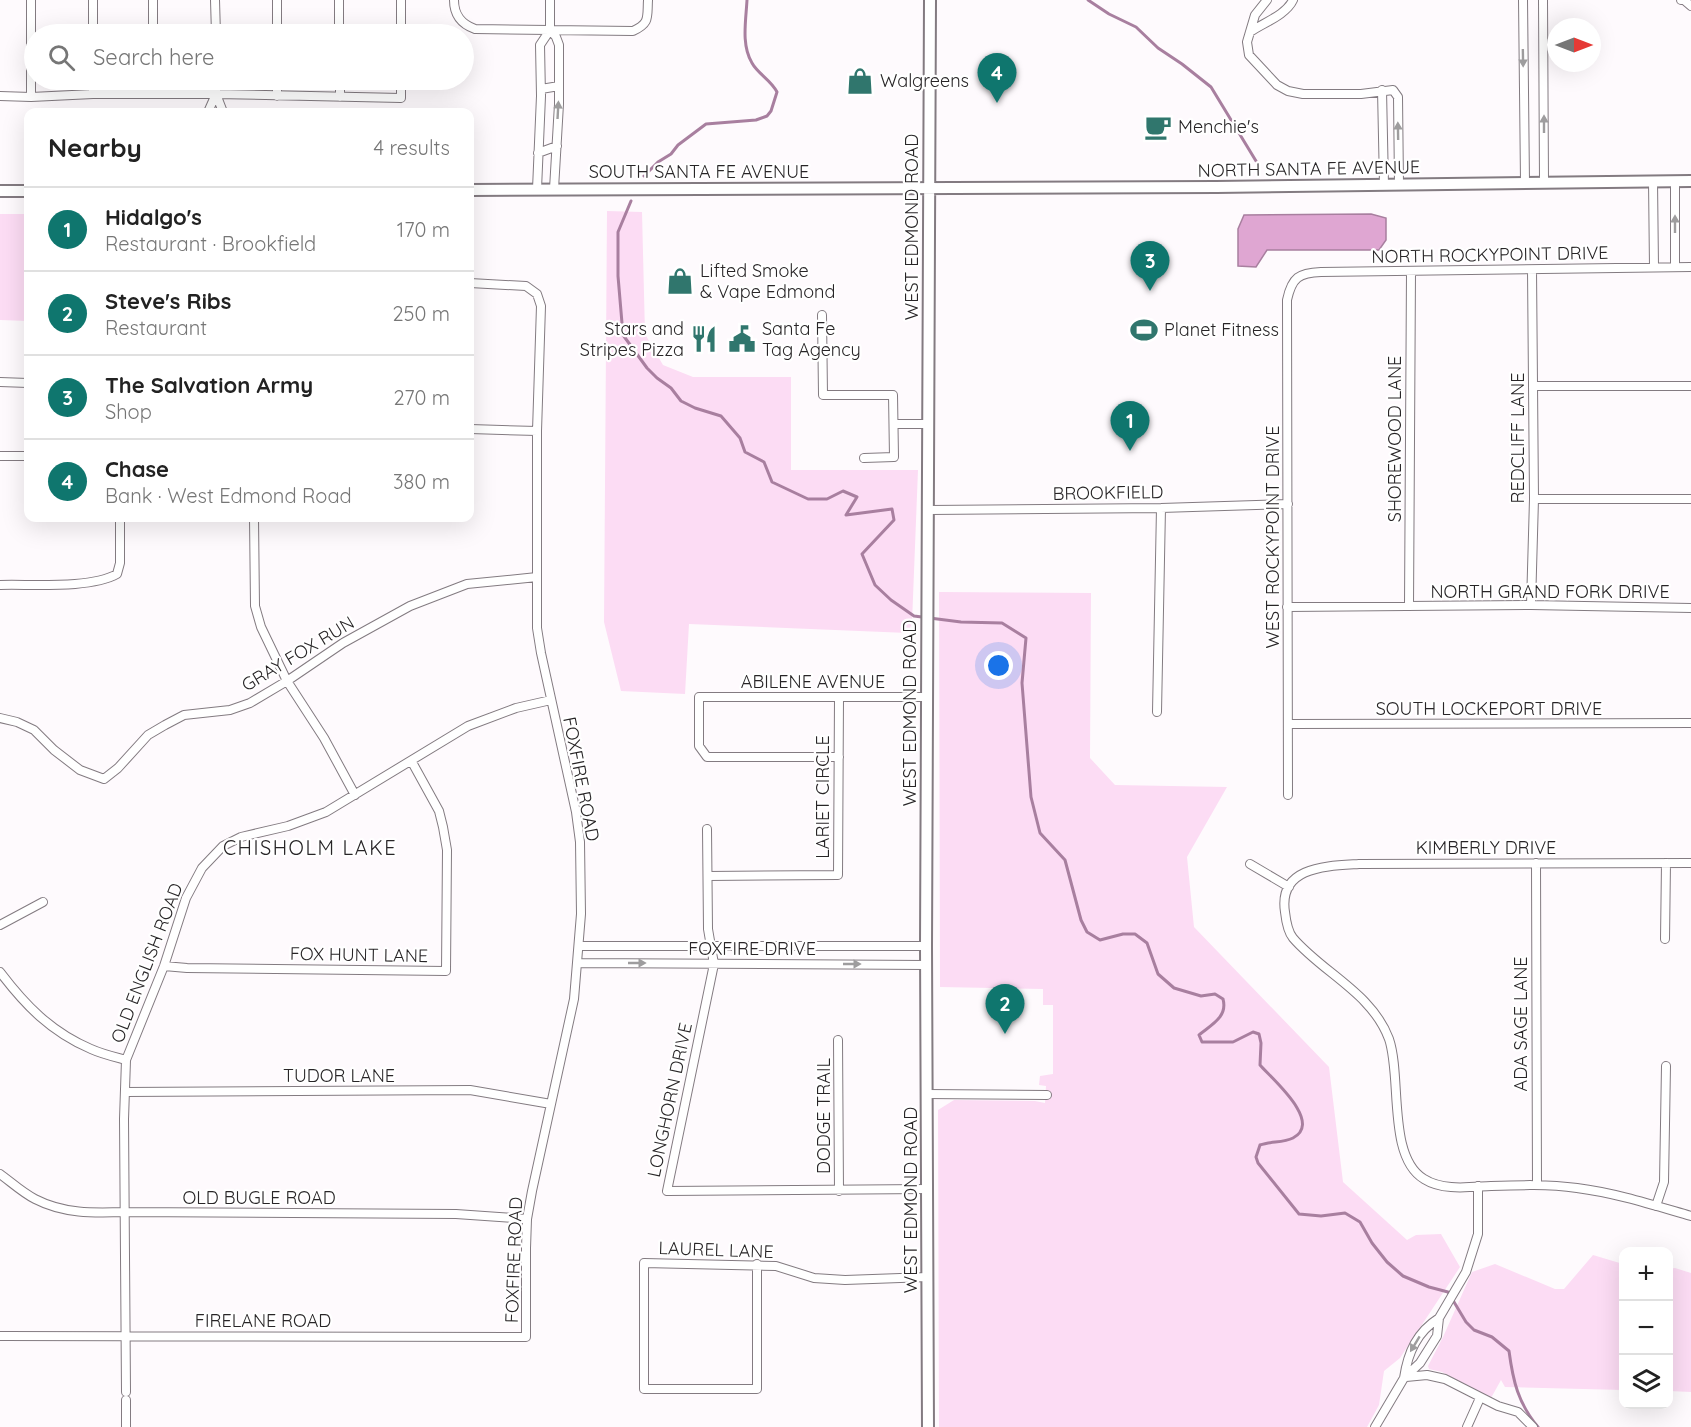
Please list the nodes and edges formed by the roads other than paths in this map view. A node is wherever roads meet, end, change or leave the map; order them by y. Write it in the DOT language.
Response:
graph roads {
  1 [pos="31,0"];
  2 [pos="93,0"];
  3 [pos="153,0"];
  4 [pos="215,0"];
  5 [pos="278,0"];
  6 [pos="339,0"];
  7 [pos="401,0"];
  8 [pos="454,0"];
  9 [pos="550,0"];
  10 [pos="648,0"];
  11 [pos="930,0"];
  12 [pos="1267,0"];
  13 [pos="1293,0"];
  14 [pos="1523,0"];
  15 [pos="1543,0"];
  16 [pos="1681,0"];
  17 [pos="1691,6"];
  18 [pos="31,24"];
  19 [pos="93,24"];
  20 [pos="153,24"];
  21 [pos="216,24"];
  22 [pos="277,24"];
  23 [pos="339,24"];
  24 [pos="401,24"];
  25 [pos="466,24"];
  26 [pos="474,28"];
  27 [pos="550,30"];
  28 [pos="1249,33"];
  29 [pos="559,86"];
  30 [pos="541,89"];
  31 [pos="31,90"];
  32 [pos="93,90"];
  33 [pos="154,90"];
  34 [pos="216,90"];
  35 [pos="277,90"];
  36 [pos="340,90"];
  37 [pos="402,90"];
  38 [pos="1382,90"];
  39 [pos="93,94"];
  40 [pos="154,94"];
  41 [pos="216,94"];
  42 [pos="0,96"];
  43 [pos="277,96"];
  44 [pos="31,97"];
  45 [pos="340,97"];
  46 [pos="210,108"];
  47 [pos="222,108"];
  48 [pos="557,146"];
  49 [pos="538,153"];
  50 [pos="1653,181"];
  51 [pos="1675,181"];
  52 [pos="1691,181"];
  53 [pos="1525,182"];
  54 [pos="1544,182"];
  55 [pos="1384,185"];
  56 [pos="1399,185"];
  57 [pos="928,188"];
  58 [pos="537,189"];
  59 [pos="554,189"];
  60 [pos="474,190"];
  61 [pos="0,191"];
  62 [pos="24,191"];
  63 [pos="1654,267"];
  64 [pos="1675,267"];
  65 [pos="1691,267"];
  66 [pos="1532,270"];
  67 [pos="1411,272"];
  68 [pos="1293,281"];
  69 [pos="474,283"];
  70 [pos="822,315"];
  71 [pos="0,382"];
  72 [pos="24,383"];
  73 [pos="1533,386"];
  74 [pos="1691,386"];
  75 [pos="894,424"];
  76 [pos="929,424"];
  77 [pos="474,429"];
  78 [pos="537,430"];
  79 [pos="0,456"];
  80 [pos="24,456"];
  81 [pos="864,458"];
  82 [pos="1534,499"];
  83 [pos="1691,499"];
  84 [pos="1288,504"];
  85 [pos="1161,508"];
  86 [pos="929,510"];
  87 [pos="120,522"];
  88 [pos="254,522"];
  89 [pos="537,577"];
  90 [pos="0,585"];
  91 [pos="1531,605"];
  92 [pos="1409,606"];
  93 [pos="1287,607"];
  94 [pos="1691,608"];
  95 [pos="287,681"];
  96 [pos="839,698"];
  97 [pos="926,698"];
  98 [pos="551,700"];
  99 [pos="1157,712"];
  100 [pos="0,718"];
  101 [pos="1691,723"];
  102 [pos="1288,724"];
  103 [pos="839,757"];
  104 [pos="412,762"];
  105 [pos="355,795"];
  106 [pos="1288,795"];
  107 [pos="707,829"];
  108 [pos="1536,863"];
  109 [pos="1666,863"];
  110 [pos="1691,863"];
  111 [pos="1250,864"];
  112 [pos="708,876"];
  113 [pos="1289,887"];
  114 [pos="43,902"];
  115 [pos="0,925"];
  116 [pos="1665,939"];
  117 [pos="580,946"];
  118 [pos="711,946"];
  119 [pos="926,946"];
  120 [pos="578,963"];
  121 [pos="714,964"];
  122 [pos="926,965"];
  123 [pos="164,966"];
  124 [pos="0,972"];
  125 [pos="838,1040"];
  126 [pos="126,1060"];
  127 [pos="1666,1066"];
  128 [pos="125,1092"];
  129 [pos="927,1094"];
  130 [pos="1047,1095"];
  131 [pos="551,1104"];
  132 [pos="0,1174"];
  133 [pos="1537,1185"];
  134 [pos="1478,1186"];
  135 [pos="927,1189"];
  136 [pos="839,1191"];
  137 [pos="1656,1206"];
  138 [pos="124,1212"];
  139 [pos="1691,1216"];
  140 [pos="527,1220"];
  141 [pos="757,1264"];
  142 [pos="928,1277"];
  143 [pos="1439,1318"];
  144 [pos="126,1335"];
  145 [pos="0,1336"];
  146 [pos="526,1337"];
  147 [pos="1404,1378"];
  148 [pos="1480,1398"];
  149 [pos="126,1427"];
  150 [pos="928,1427"];
  151 [pos="1375,1427"];
  152 [pos="1467,1427"];
  153 [pos="1533,1427"];
  1 -- 18 [label="street"];
  2 -- 19 [label="street"];
  3 -- 20 [label="street"];
  4 -- 21 [label="street"];
  5 -- 22 [label="street"];
  6 -- 23 [label="street"];
  7 -- 24 [label="street"];
  8 -- 25 [label="street"];
  9 -- 27 [label="street"];
  10 -- 27 [label="street"];
  11 -- 57 [label="main road, WEST EDMOND ROAD"];
  12 -- 28 [label="street"];
  13 -- 28 [label="street"];
  14 -- 53 [label="street, one-way"];
  54 -- 15 [label="street, one-way"];
  16 -- 17 [label="street"];
  26 -- 27 [label="street"];
  27 -- 29 [label="street"];
  27 -- 30 [label="street"];
  28 -- 38 [label="street"];
  29 -- 30 [label="street"];
  48 -- 29 [label="street, one-way"];
  30 -- 49 [label="street"];
  31 -- 44 [label="street"];
  32 -- 39 [label="street"];
  33 -- 40 [label="street"];
  34 -- 41 [label="street"];
  35 -- 43 [label="street"];
  36 -- 45 [label="street"];
  37 -- 45 [label="street"];
  38 -- 55 [label="street"];
  56 -- 38 [label="street, one-way"];
  39 -- 40 [label="street"];
  39 -- 44 [label="street"];
  40 -- 41 [label="street"];
  41 -- 43 [label="street"];
  41 -- 46 [label="street"];
  41 -- 47 [label="street"];
  42 -- 44 [label="street"];
  43 -- 45 [label="street"];
  48 -- 49 [label="street"];
  48 -- 59 [label="street"];
  49 -- 58 [label="street"];
  50 -- 51 [label="main road, NORTH SANTA FE AVENUE"];
  50 -- 54 [label="main road, NORTH SANTA FE AVENUE"];
  50 -- 63 [label="street"];
  51 -- 52 [label="main road, NORTH SANTA FE AVENUE"];
  64 -- 51 [label="street, one-way"];
  53 -- 54 [label="main road, NORTH SANTA FE AVENUE"];
  53 -- 56 [label="main road, NORTH SANTA FE AVENUE"];
  55 -- 56 [label="main road, NORTH SANTA FE AVENUE"];
  55 -- 57 [label="main road, NORTH SANTA FE AVENUE"];
  57 -- 59 [label="main road, SOUTH SANTA FE AVENUE"];
  57 -- 76 [label="main road, WEST EDMOND ROAD"];
  58 -- 59 [label="main road, SOUTH SANTA FE AVENUE"];
  58 -- 60 [label="main road, SOUTH SANTA FE AVENUE"];
  61 -- 62 [label="main road"];
  63 -- 64 [label="street, NORTH ROCKYPOINT DRIVE"];
  63 -- 66 [label="street, NORTH ROCKYPOINT DRIVE"];
  64 -- 65 [label="street, NORTH ROCKYPOINT DRIVE"];
  66 -- 67 [label="street, NORTH ROCKYPOINT DRIVE"];
  66 -- 73 [label="street, REDCLIFF LANE"];
  67 -- 68 [label="street, NORTH ROCKYPOINT DRIVE"];
  67 -- 92 [label="street, SHOREWOOD LANE"];
  68 -- 84 [label="street, WEST ROCKYPOINT DRIVE"];
  69 -- 78 [label="street, FOXFIRE ROAD"];
  70 -- 75 [label="street"];
  71 -- 72 [label="street"];
  73 -- 74 [label="street"];
  73 -- 82 [label="street, REDCLIFF LANE"];
  75 -- 76 [label="street"];
  75 -- 81 [label="street"];
  76 -- 86 [label="main road, WEST EDMOND ROAD"];
  77 -- 78 [label="street"];
  78 -- 89 [label="street, FOXFIRE ROAD"];
  79 -- 80 [label="street"];
  82 -- 83 [label="street"];
  82 -- 91 [label="street, REDCLIFF LANE"];
  84 -- 85 [label="street, BROOKFIELD"];
  84 -- 93 [label="street, WEST ROCKYPOINT DRIVE"];
  85 -- 86 [label="street, BROOKFIELD"];
  85 -- 99 [label="street"];
  86 -- 97 [label="main road, WEST EDMOND ROAD"];
  87 -- 90 [label="street"];
  88 -- 95 [label="street"];
  89 -- 95 [label="street, GRAY FOX RUN"];
  89 -- 98 [label="street, FOXFIRE ROAD"];
  91 -- 92 [label="street, NORTH GRAND FORK DRIVE"];
  91 -- 94 [label="street, NORTH GRAND FORK DRIVE"];
  92 -- 93 [label="street, NORTH GRAND FORK DRIVE"];
  93 -- 102 [label="street, WEST ROCKYPOINT DRIVE"];
  95 -- 100 [label="street, GRAY FOX RUN"];
  95 -- 105 [label="street"];
  96 -- 97 [label="street, ABILENE AVENUE"];
  96 -- 103 [label="street, LARIET CIRCLE"];
  96 -- 103 [label="street, ABILENE AVENUE"];
  97 -- 119 [label="main road, WEST EDMOND ROAD"];
  98 -- 104 [label="street, OLD ENGLISH ROAD"];
  98 -- 117 [label="street, FOXFIRE ROAD"];
  101 -- 102 [label="street, SOUTH LOCKEPORT DRIVE"];
  102 -- 106 [label="street, WEST ROCKYPOINT DRIVE"];
  103 -- 112 [label="street, LARIET CIRCLE"];
  104 -- 105 [label="street, OLD ENGLISH ROAD"];
  104 -- 123 [label="street, FOX HUNT LANE"];
  105 -- 123 [label="street, OLD ENGLISH ROAD"];
  107 -- 112 [label="street, LONGHORN DRIVE"];
  108 -- 109 [label="street, KIMBERLY DRIVE"];
  108 -- 113 [label="street, KIMBERLY DRIVE"];
  108 -- 133 [label="street, ADA SAGE LANE"];
  109 -- 110 [label="street, KIMBERLY DRIVE"];
  109 -- 116 [label="street"];
  111 -- 113 [label="street"];
  112 -- 118 [label="street, LONGHORN DRIVE"];
  113 -- 134 [label="street"];
  114 -- 115 [label="street"];
  117 -- 118 [label="street, FOXFIRE DRIVE"];
  117 -- 120 [label="street, FOXFIRE ROAD"];
  118 -- 119 [label="street, FOXFIRE DRIVE"];
  118 -- 121 [label="street, LONGHORN DRIVE"];
  119 -- 122 [label="main road, WEST EDMOND ROAD"];
  120 -- 121 [label="street, FOXFIRE DRIVE, one-way"];
  120 -- 131 [label="street, FOXFIRE ROAD"];
  121 -- 122 [label="street, FOXFIRE DRIVE, one-way"];
  121 -- 136 [label="street, LONGHORN DRIVE"];
  122 -- 129 [label="main road, WEST EDMOND ROAD"];
  123 -- 126 [label="street, OLD ENGLISH ROAD"];
  124 -- 126 [label="street"];
  125 -- 136 [label="street, DODGE TRAIL"];
  126 -- 128 [label="street, OLD ENGLISH ROAD"];
  127 -- 137 [label="street"];
  128 -- 131 [label="street, TUDOR LANE"];
  128 -- 138 [label="street, OLD ENGLISH ROAD"];
  129 -- 130 [label="street"];
  129 -- 135 [label="main road, WEST EDMOND ROAD"];
  131 -- 140 [label="street, FOXFIRE ROAD"];
  132 -- 138 [label="street, OLD BUGLE ROAD"];
  133 -- 134 [label="street"];
  133 -- 137 [label="street"];
  134 -- 143 [label="street"];
  135 -- 136 [label="street, LONGHORN DRIVE"];
  135 -- 142 [label="main road, WEST EDMOND ROAD"];
  137 -- 139 [label="street"];
  138 -- 140 [label="street, OLD BUGLE ROAD"];
  138 -- 144 [label="street, OLD ENGLISH ROAD"];
  140 -- 146 [label="street, FOXFIRE ROAD"];
  141 -- 141 [label="street, LAUREL LANE"];
  141 -- 142 [label="street, LAUREL LANE"];
  142 -- 150 [label="main road, WEST EDMOND ROAD"];
  143 -- 147 [label="street"];
  143 -- 147 [label="street, one-way"];
  144 -- 145 [label="street, FIRELANE ROAD"];
  144 -- 146 [label="street, FIRELANE ROAD"];
  144 -- 149 [label="street, OLD ENGLISH ROAD"];
  147 -- 148 [label="street"];
  147 -- 151 [label="street"];
  148 -- 152 [label="street"];
  148 -- 153 [label="street"];
}
